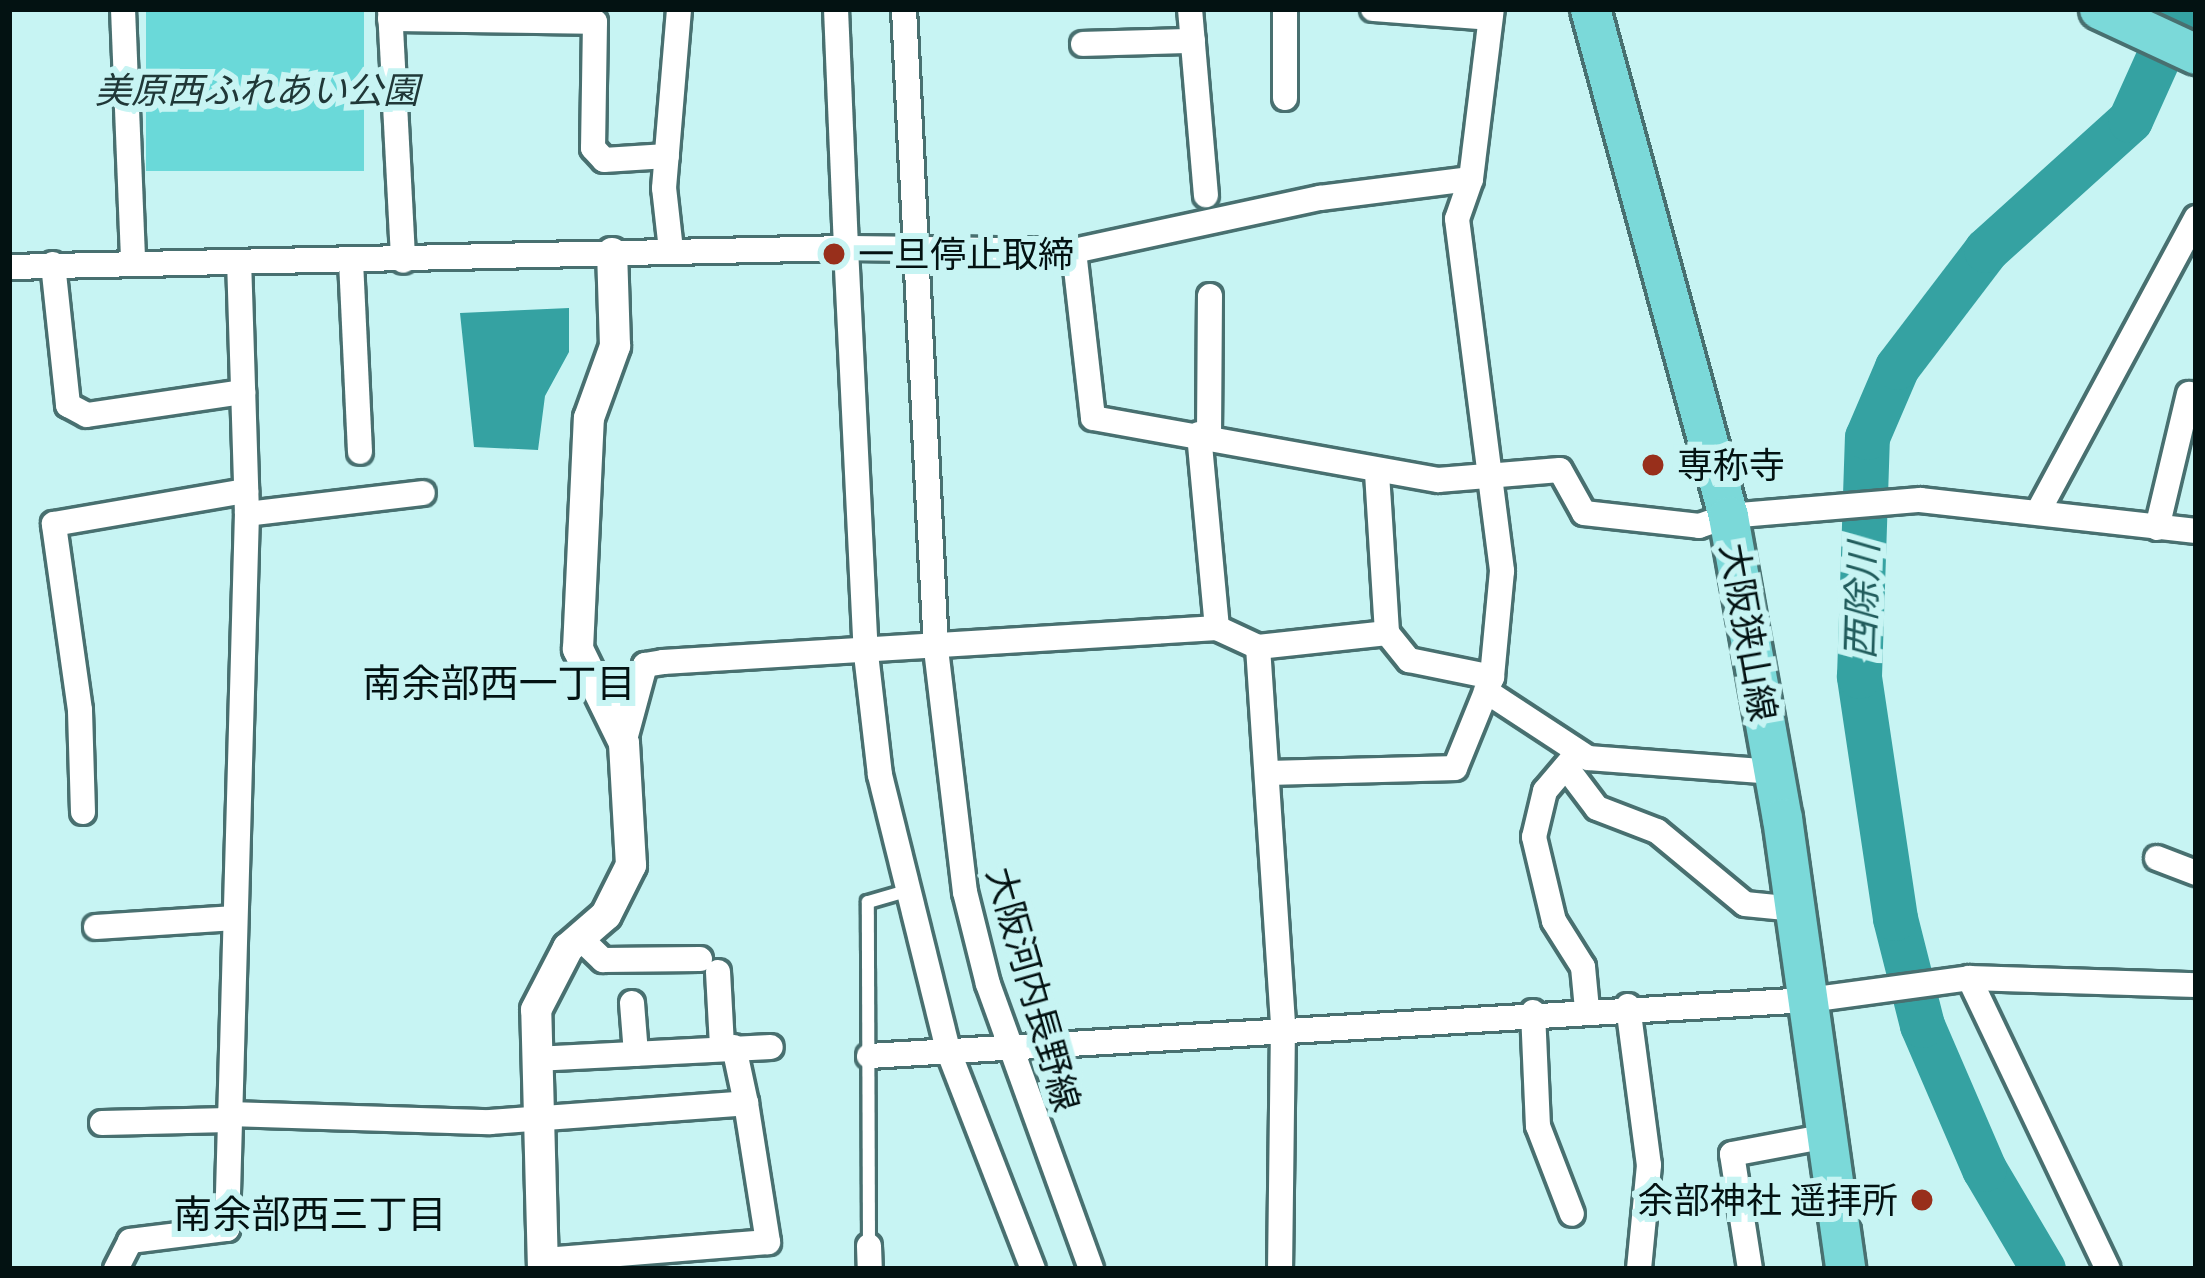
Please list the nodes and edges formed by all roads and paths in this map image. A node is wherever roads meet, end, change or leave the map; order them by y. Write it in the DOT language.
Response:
graph roads {
  1 [pos="123,9"];
  2 [pos="679,9"];
  3 [pos="836,9"];
  4 [pos="904,9"];
  5 [pos="1190,9"];
  6 [pos="1286,9"];
  7 [pos="1372,9"];
  8 [pos="1590,9"];
  9 [pos="390,14"];
  10 [pos="1491,14"];
  11 [pos="2119,15"];
  12 [pos="1192,41"];
  13 [pos="1083,44"];
  14 [pos="2196,54"];
  15 [pos="1285,98"];
  16 [pos="667,156"];
  17 [pos="1471,179"];
  18 [pos="1206,195"];
  19 [pos="2196,218"];
  20 [pos="846,248"];
  21 [pos="914,248"];
  22 [pos="671,250"];
  23 [pos="1075,251"];
  24 [pos="612,253"];
  25 [pos="133,261"];
  26 [pos="351,261"];
  27 [pos="403,261"];
  28 [pos="238,262"];
  29 [pos="53,264"];
  30 [pos="9,267"];
  31 [pos="1210,296"];
  32 [pos="243,392"];
  33 [pos="2188,394"];
  34 [pos="1204,435"];
  35 [pos="360,452"];
  36 [pos="1377,473"];
  37 [pos="1485,476"];
  38 [pos="423,494"];
  39 [pos="247,503"];
  40 [pos="2039,510"];
  41 [pos="1728,516"];
  42 [pos="2157,528"];
  43 [pos="2196,531"];
  44 [pos="1216,628"];
  45 [pos="1387,633"];
  46 [pos="1258,647"];
  47 [pos="935,649"];
  48 [pos="866,654"];
  49 [pos="1489,684"];
  50 [pos="624,743"];
  51 [pos="1572,759"];
  52 [pos="1774,772"];
  53 [pos="1270,773"];
  54 [pos="83,812"];
  55 [pos="2156,858"];
  56 [pos="2196,873"];
  57 [pos="906,891"];
  58 [pos="1796,909"];
  59 [pos="235,918"];
  60 [pos="96,927"];
  61 [pos="580,938"];
  62 [pos="1963,979"];
  63 [pos="2196,985"];
  64 [pos="1809,1000"];
  65 [pos="632,1003"];
  66 [pos="1628,1006"];
  67 [pos="1587,1009"];
  68 [pos="1533,1012"];
  69 [pos="1283,1026"];
  70 [pos="728,1047"];
  71 [pos="771,1047"];
  72 [pos="1011,1048"];
  73 [pos="948,1050"];
  74 [pos="636,1054"];
  75 [pos="869,1056"];
  76 [pos="535,1059"];
  77 [pos="746,1103"];
  78 [pos="230,1117"];
  79 [pos="533,1120"];
  80 [pos="102,1123"];
  81 [pos="1827,1136"];
  82 [pos="1572,1214"];
  83 [pos="870,1258"];
  84 [pos="673,1259"];
  85 [pos="542,1264"];
  86 [pos="116,1269"];
  87 [pos="1033,1269"];
  88 [pos="1091,1269"];
  89 [pos="1280,1269"];
  90 [pos="1639,1269"];
  91 [pos="1750,1269"];
  92 [pos="1844,1269"];
  93 [pos="2108,1269"];
  1 -- 25 [label="street"];
  2 -- 16 [label="street"];
  3 -- 20 [label="street"];
  4 -- 21 [label="street, 大阪河内長野線"];
  5 -- 12 [label="street"];
  6 -- 15 [label="street"];
  7 -- 10 [label="street"];
  8 -- 41 [label="main road, 大阪狭山線"];
  9 -- 16 [label="street"];
  9 -- 27 [label="street"];
  10 -- 17 [label="street"];
  11 -- 14 [label="main road"];
  12 -- 13 [label="street"];
  12 -- 18 [label="street"];
  16 -- 22 [label="street"];
  17 -- 23 [label="street"];
  17 -- 37 [label="street"];
  19 -- 40 [label="street"];
  20 -- 21 [label="street"];
  20 -- 22 [label="street"];
  20 -- 48 [label="street"];
  21 -- 23 [label="street"];
  21 -- 47 [label="street, 大阪河内長野線"];
  22 -- 24 [label="street"];
  23 -- 34 [label="street"];
  24 -- 27 [label="street"];
  24 -- 50 [label="street"];
  25 -- 28 [label="street"];
  25 -- 29 [label="street"];
  26 -- 27 [label="street"];
  26 -- 28 [label="street"];
  26 -- 35 [label="street"];
  28 -- 32 [label="street"];
  29 -- 30 [label="street"];
  29 -- 32 [label="street"];
  31 -- 34 [label="street"];
  32 -- 39 [label="street"];
  33 -- 42 [label="street"];
  34 -- 36 [label="street"];
  34 -- 44 [label="street"];
  36 -- 37 [label="street"];
  36 -- 45 [label="street"];
  37 -- 41 [label="street"];
  37 -- 49 [label="street"];
  38 -- 39 [label="street"];
  39 -- 54 [label="street"];
  39 -- 59 [label="street"];
  40 -- 41 [label="street"];
  40 -- 42 [label="street"];
  41 -- 52 [label="main road, 大阪狭山線"];
  42 -- 43 [label="street"];
  44 -- 46 [label="street"];
  44 -- 47 [label="street"];
  45 -- 46 [label="street"];
  45 -- 49 [label="street"];
  46 -- 53 [label="street"];
  47 -- 48 [label="street"];
  47 -- 72 [label="street, 大阪河内長野線"];
  48 -- 50 [label="street"];
  48 -- 57 [label="street"];
  49 -- 51 [label="street"];
  49 -- 53 [label="street"];
  50 -- 61 [label="street"];
  51 -- 52 [label="street"];
  51 -- 58 [label="street"];
  51 -- 67 [label="street"];
  52 -- 58 [label="main road, 大阪狭山線"];
  53 -- 69 [label="street"];
  55 -- 56 [label="street"];
  57 -- 73 [label="street"];
  57 -- 75 [label="lane"];
  58 -- 64 [label="main road, 大阪狭山線"];
  59 -- 60 [label="street"];
  59 -- 78 [label="street"];
  61 -- 70 [label="street"];
  61 -- 76 [label="street"];
  62 -- 63 [label="street"];
  62 -- 64 [label="street"];
  62 -- 93 [label="street"];
  64 -- 66 [label="street"];
  64 -- 81 [label="main road, 大阪狭山線"];
  65 -- 74 [label="street"];
  66 -- 67 [label="street"];
  66 -- 90 [label="street"];
  67 -- 68 [label="street"];
  68 -- 69 [label="street"];
  68 -- 82 [label="street"];
  69 -- 72 [label="street"];
  69 -- 89 [label="street"];
  70 -- 71 [label="street"];
  70 -- 74 [label="street"];
  70 -- 77 [label="street"];
  72 -- 73 [label="street"];
  72 -- 88 [label="street, 大阪河内長野線"];
  73 -- 75 [label="street"];
  73 -- 87 [label="street"];
  74 -- 76 [label="street"];
  75 -- 83 [label="lane"];
  76 -- 79 [label="street"];
  77 -- 79 [label="street"];
  77 -- 84 [label="street"];
  78 -- 79 [label="street"];
  78 -- 80 [label="street"];
  78 -- 86 [label="street"];
  79 -- 85 [label="street"];
  81 -- 91 [label="street"];
  81 -- 92 [label="main road, 大阪狭山線"];
  84 -- 85 [label="street"];
}
